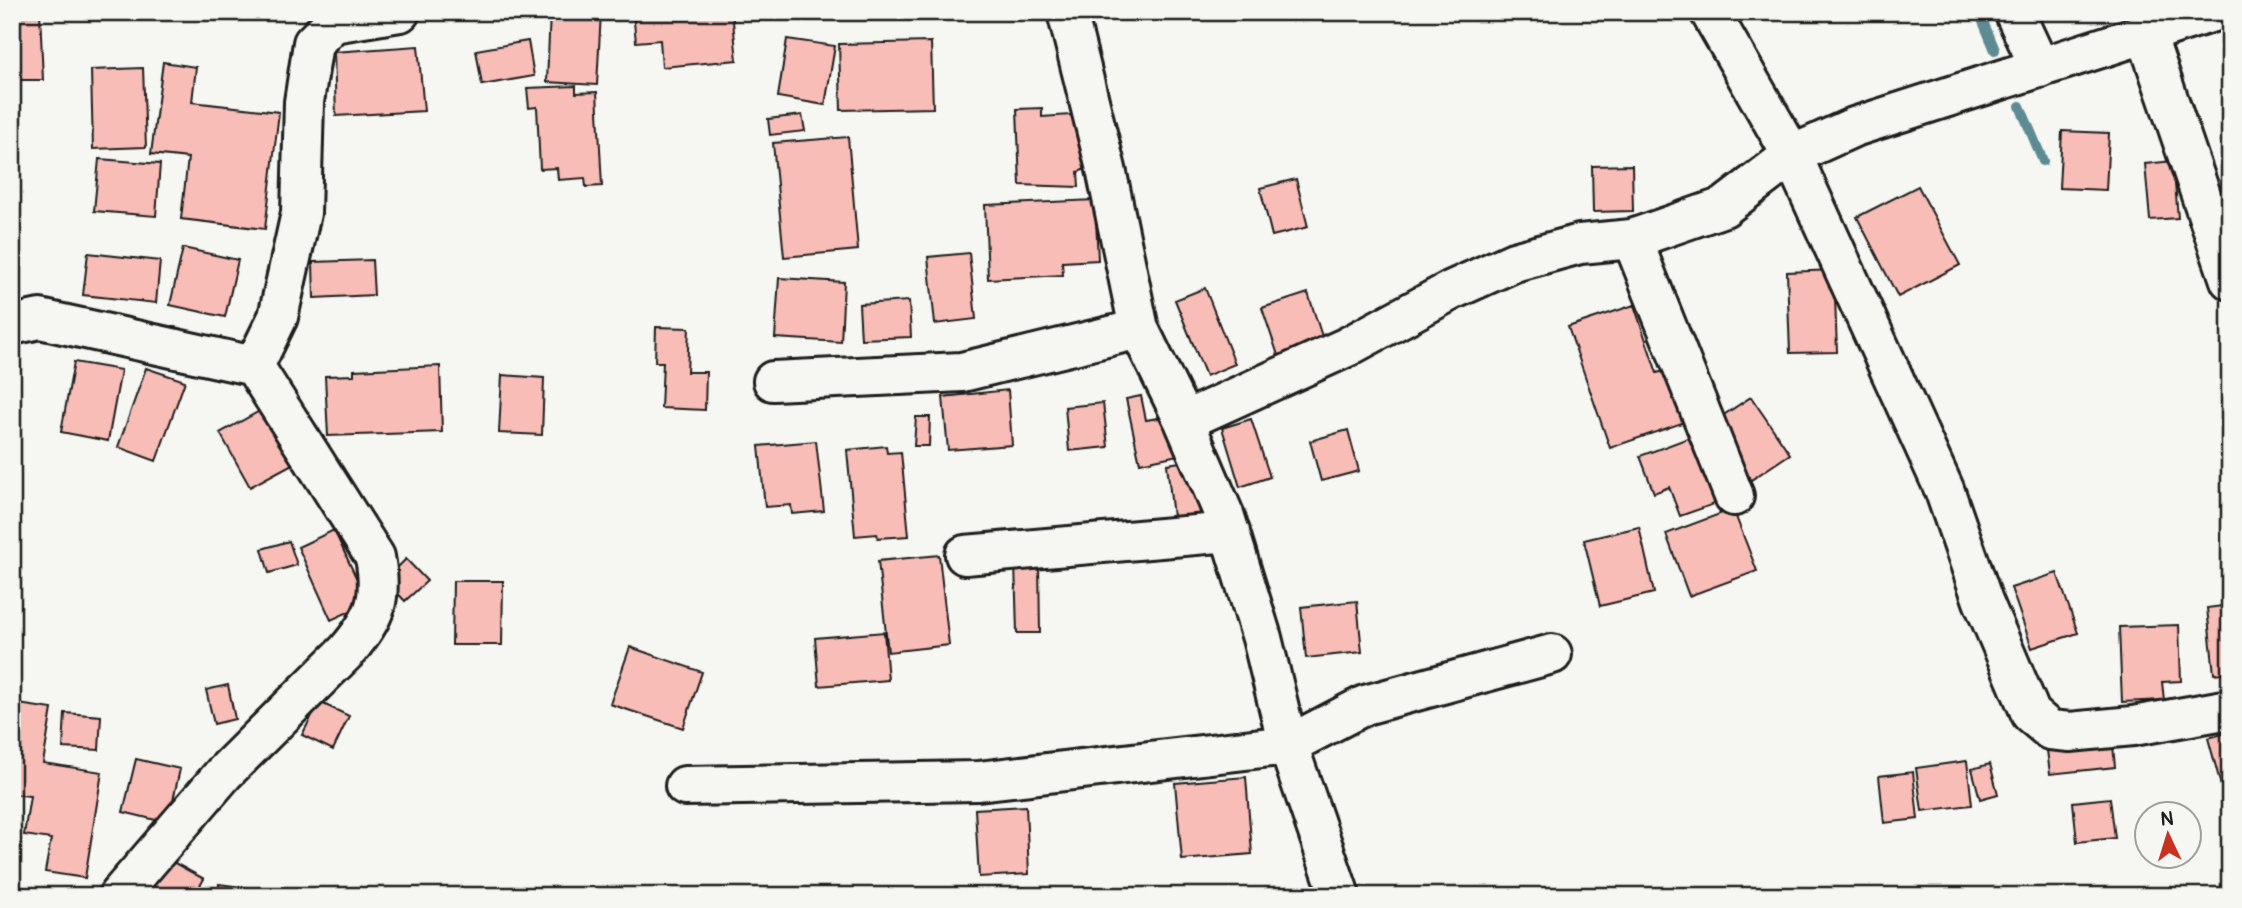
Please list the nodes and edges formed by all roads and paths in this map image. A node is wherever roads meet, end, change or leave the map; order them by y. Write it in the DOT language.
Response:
graph roads {
  1 [pos="400,12"];
  2 [pos="1067,12"];
  3 [pos="1710,12"];
  4 [pos="2014,12"];
  5 [pos="2213,12"];
  6 [pos="2146,34"];
  7 [pos="2040,68"];
  8 [pos="1792,155"];
  9 [pos="1632,239"];
  10 [pos="2230,280"];
  11 [pos="12,325"];
  12 [pos="1139,329"];
  13 [pos="254,366"];
  14 [pos="773,381"];
  15 [pos="1184,421"];
  16 [pos="1734,496"];
  17 [pos="1230,532"];
  18 [pos="965,555"];
  19 [pos="1552,654"];
  20 [pos="2230,709"];
  21 [pos="1288,745"];
  22 [pos="685,786"];
  23 [pos="118,896"];
  24 [pos="1340,896"];
  1 -- 13 [label="street"];
  2 -- 12 [label="street"];
  3 -- 8 [label="street"];
  4 -- 7 [label="street"];
  5 -- 6 [label="street"];
  6 -- 7 [label="street"];
  6 -- 10 [label="street"];
  7 -- 8 [label="street"];
  8 -- 9 [label="street"];
  8 -- 20 [label="street"];
  9 -- 15 [label="street"];
  9 -- 16 [label="street"];
  11 -- 13 [label="street"];
  12 -- 14 [label="street"];
  12 -- 15 [label="street"];
  13 -- 23 [label="street"];
  15 -- 17 [label="street"];
  17 -- 18 [label="street"];
  17 -- 21 [label="street"];
  19 -- 21 [label="street"];
  21 -- 22 [label="street"];
  21 -- 24 [label="street"];
}
